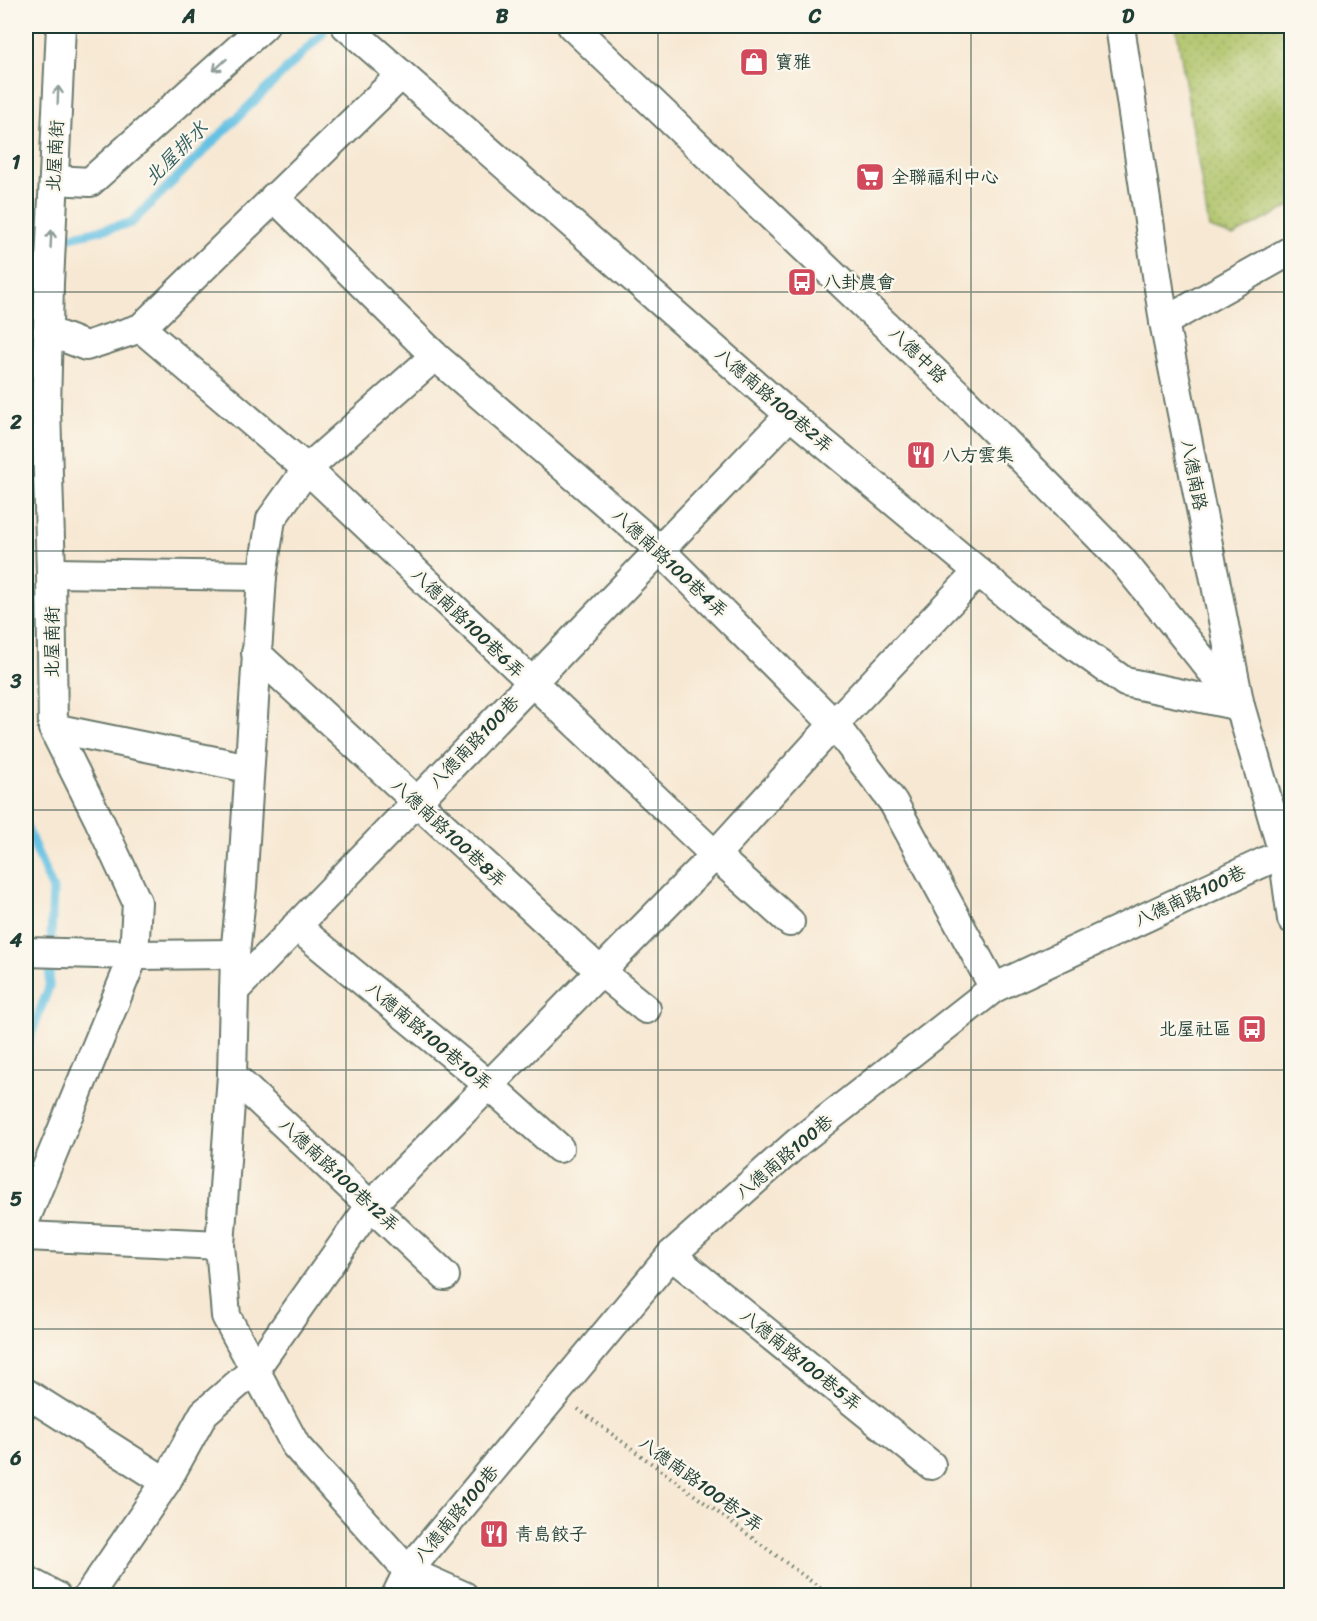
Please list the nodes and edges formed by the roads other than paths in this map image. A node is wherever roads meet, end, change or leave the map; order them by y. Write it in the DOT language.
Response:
graph roads {
  1 [pos="62,26"];
  2 [pos="264,26"];
  3 [pos="346,26"];
  4 [pos="572,26"];
  5 [pos="1120,26"];
  6 [pos="401,75"];
  7 [pos="54,188"];
  8 [pos="274,197"];
  9 [pos="1292,250"];
  10 [pos="1164,322"];
  11 [pos="141,328"];
  12 [pos="47,331"];
  13 [pos="435,356"];
  14 [pos="790,415"];
  15 [pos="307,468"];
  16 [pos="660,550"];
  17 [pos="978,572"];
  18 [pos="51,573"];
  19 [pos="262,576"];
  20 [pos="256,653"];
  21 [pos="531,683"];
  22 [pos="1240,706"];
  23 [pos="834,724"];
  24 [pos="52,728"];
  25 [pos="249,768"];
  26 [pos="416,802"];
  27 [pos="1287,851"];
  28 [pos="715,855"];
  29 [pos="1292,919"];
  30 [pos="790,922"];
  31 [pos="296,926"];
  32 [pos="26,952"];
  33 [pos="235,954"];
  34 [pos="134,955"];
  35 [pos="601,972"];
  36 [pos="994,988"];
  37 [pos="234,991"];
  38 [pos="646,1009"];
  39 [pos="232,1075"];
  40 [pos="490,1086"];
  41 [pos="559,1148"];
  42 [pos="371,1206"];
  43 [pos="26,1218"];
  44 [pos="26,1236"];
  45 [pos="220,1245"];
  46 [pos="671,1255"];
  47 [pos="445,1276"];
  48 [pos="255,1370"];
  49 [pos="26,1393"];
  50 [pos="931,1465"];
  51 [pos="166,1482"];
  52 [pos="26,1580"];
  53 [pos="402,1583"];
  54 [pos="56,1596"];
  55 [pos="88,1596"];
  56 [pos="464,1596"];
  7 -- 1 [label="street, 北屋南街, one-way"];
  2 -- 7 [label="street, one-way"];
  3 -- 6 [label="street, 八德南路100巷2弄"];
  4 -- 22 [label="street, 八德中路"];
  5 -- 10 [label="street, 八德南路"];
  6 -- 8 [label="street"];
  6 -- 14 [label="street, 八德南路100巷2弄"];
  12 -- 7 [label="street, 北屋南街, one-way"];
  8 -- 11 [label="street"];
  8 -- 13 [label="street, 八德南路100巷4弄"];
  9 -- 10 [label="street"];
  10 -- 22 [label="street, 八德南路"];
  11 -- 12 [label="street"];
  11 -- 15 [label="street, 八德南路100巷6弄"];
  12 -- 18 [label="street, 北屋南街"];
  13 -- 15 [label="street"];
  13 -- 16 [label="street, 八德南路100巷4弄"];
  14 -- 16 [label="street, 八德南路100巷"];
  14 -- 17 [label="street, 八德南路100巷2弄"];
  15 -- 19 [label="street"];
  15 -- 21 [label="street, 八德南路100巷6弄"];
  16 -- 21 [label="street, 八德南路100巷"];
  16 -- 23 [label="street, 八德南路100巷4弄"];
  17 -- 22 [label="street, 八德南路100巷2弄"];
  17 -- 23 [label="street"];
  18 -- 19 [label="street"];
  18 -- 24 [label="street, 北屋南街"];
  19 -- 20 [label="street"];
  20 -- 25 [label="street"];
  20 -- 26 [label="street, 八德南路100巷8弄"];
  21 -- 26 [label="street, 八德南路100巷"];
  21 -- 28 [label="street, 八德南路100巷6弄"];
  22 -- 27 [label="street, 八德南路"];
  23 -- 28 [label="street"];
  23 -- 36 [label="street, 八德南路100巷4弄"];
  24 -- 25 [label="street"];
  24 -- 34 [label="street, 北屋南街"];
  25 -- 33 [label="street"];
  26 -- 31 [label="street, 八德南路100巷"];
  26 -- 35 [label="street, 八德南路100巷8弄"];
  27 -- 29 [label="street, 八德南路"];
  27 -- 36 [label="street, 八德南路100巷"];
  28 -- 30 [label="street, 八德南路100巷6弄"];
  28 -- 35 [label="street"];
  31 -- 37 [label="street, 八德南路100巷"];
  31 -- 40 [label="street, 八德南路100巷10弄"];
  32 -- 34 [label="street"];
  33 -- 34 [label="street"];
  33 -- 37 [label="street"];
  34 -- 43 [label="street, 北屋南街"];
  35 -- 38 [label="street, 八德南路100巷8弄"];
  35 -- 40 [label="street"];
  36 -- 46 [label="street, 八德南路100巷"];
  37 -- 39 [label="street"];
  39 -- 42 [label="street, 八德南路100巷12弄"];
  39 -- 45 [label="street"];
  40 -- 41 [label="street, 八德南路100巷10弄"];
  40 -- 42 [label="street"];
  42 -- 47 [label="street, 八德南路100巷12弄"];
  42 -- 48 [label="street"];
  44 -- 45 [label="street"];
  45 -- 48 [label="street"];
  46 -- 50 [label="street, 八德南路100巷5弄"];
  46 -- 53 [label="street, 八德南路100巷"];
  48 -- 51 [label="street"];
  48 -- 53 [label="street"];
  49 -- 51 [label="street"];
  51 -- 55 [label="street"];
  52 -- 54 [label="street"];
  53 -- 56 [label="street"];
}
